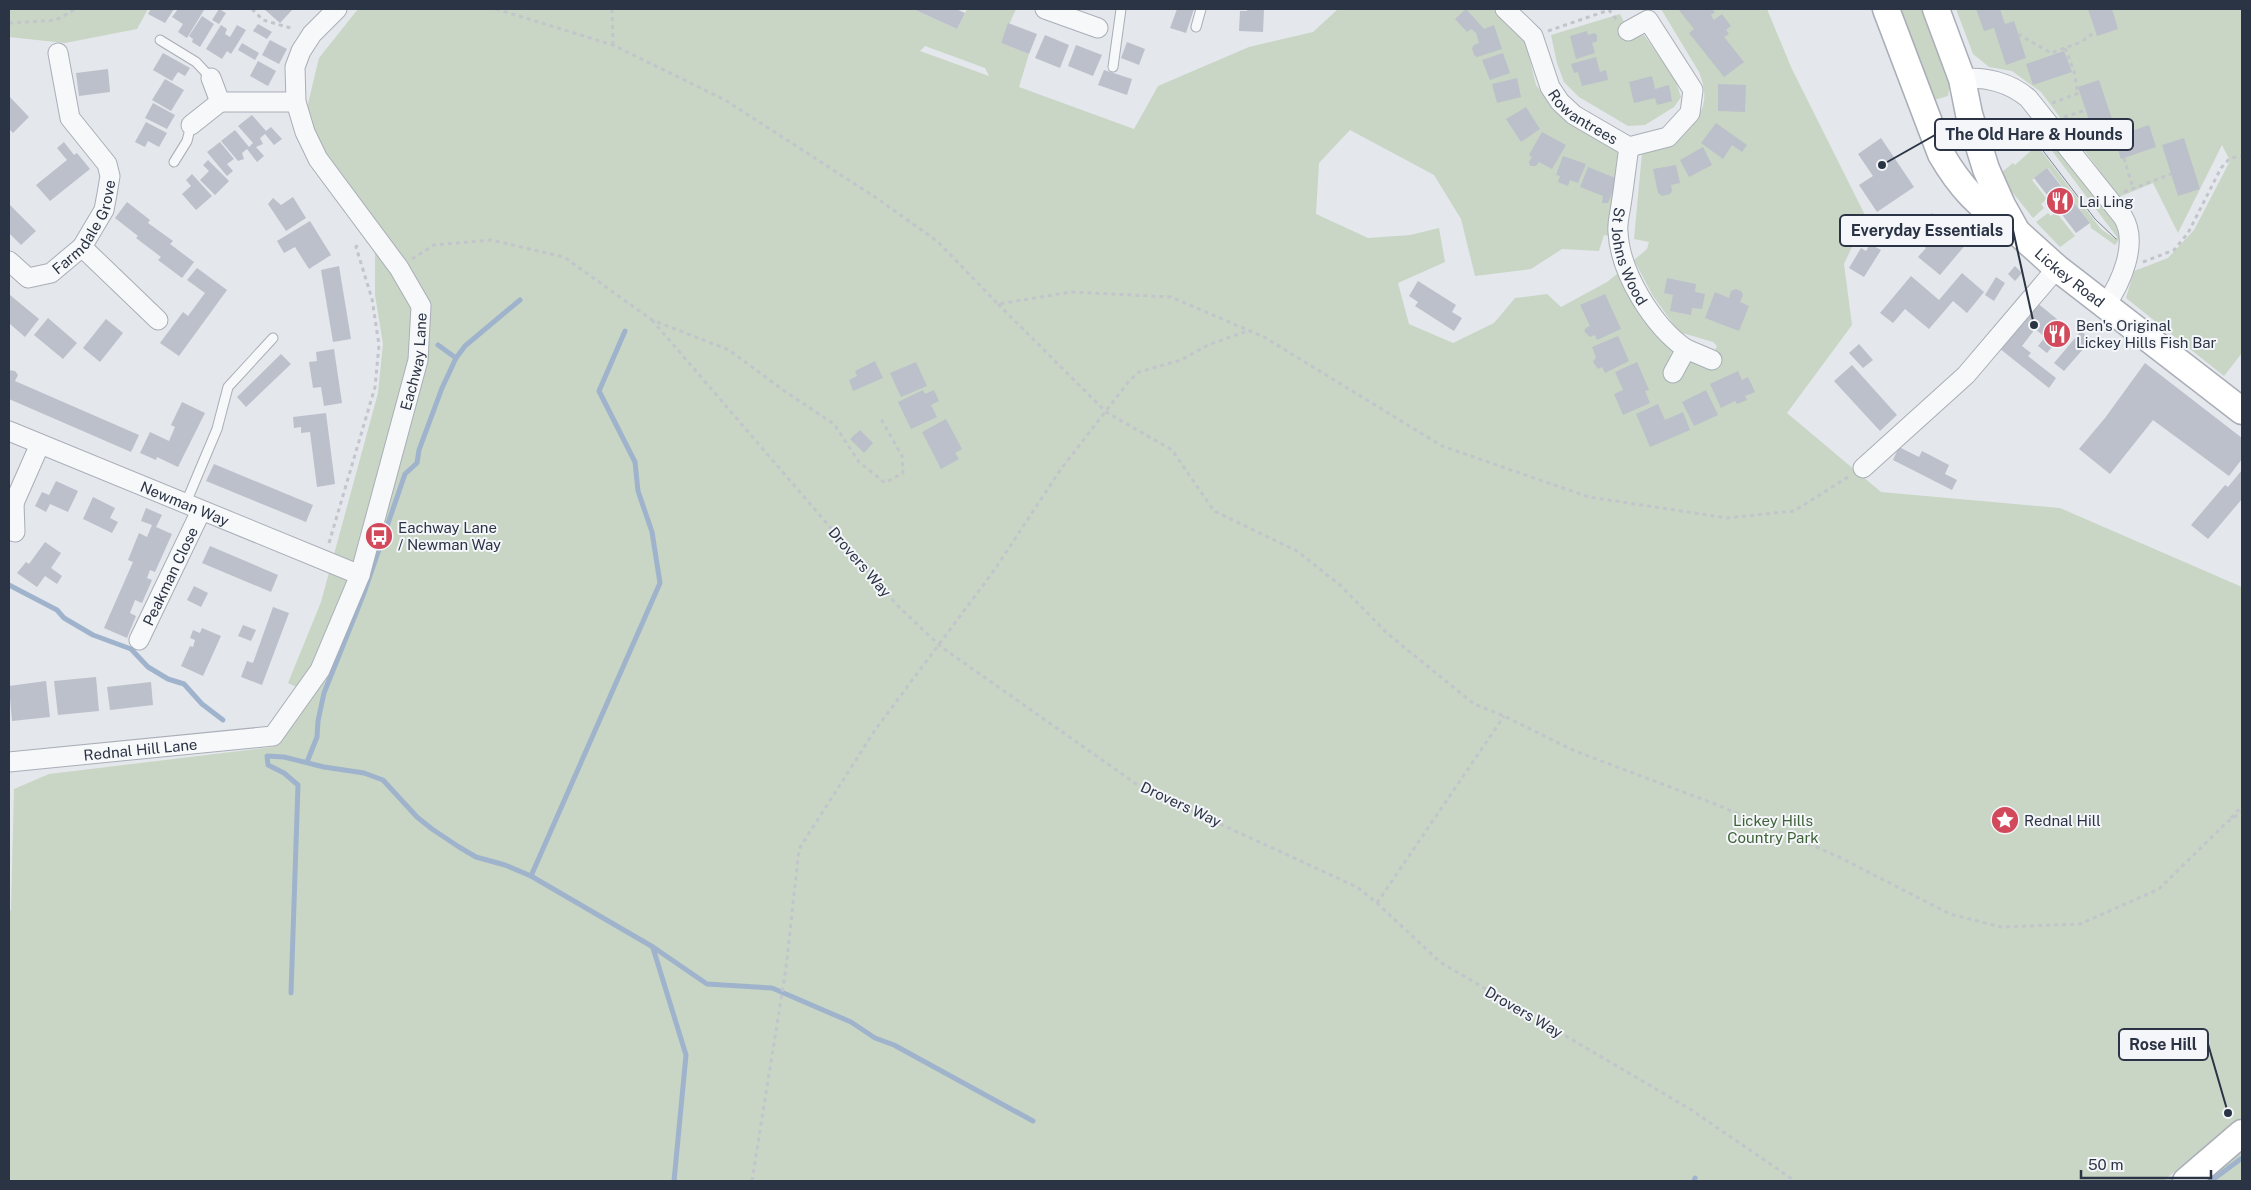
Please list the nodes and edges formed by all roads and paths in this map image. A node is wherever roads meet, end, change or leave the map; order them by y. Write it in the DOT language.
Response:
graph roads {
  1 [pos="76,9"];
  2 [pos="252,9"];
  3 [pos="337,9"];
  4 [pos="496,9"];
  5 [pos="612,9"];
  6 [pos="1044,9"];
  7 [pos="1121,9"];
  8 [pos="1201,9"];
  9 [pos="1505,9"];
  10 [pos="1886,9"];
  11 [pos="1936,9"];
  12 [pos="9,23"];
  13 [pos="1196,27"];
  14 [pos="1098,28"];
  15 [pos="1628,31"];
  16 [pos="2095,32"];
  17 [pos="312,34"];
  18 [pos="2018,34"];
  19 [pos="1533,36"];
  20 [pos="160,40"];
  21 [pos="613,45"];
  22 [pos="2065,48"];
  23 [pos="58,53"];
  24 [pos="1113,67"];
  25 [pos="211,78"];
  26 [pos="1962,79"];
  27 [pos="220,102"];
  28 [pos="296,102"];
  29 [pos="2037,108"];
  30 [pos="1969,114"];
  31 [pos="191,125"];
  32 [pos="1928,125"];
  33 [pos="1629,147"];
  34 [pos="2242,156"];
  35 [pos="2124,158"];
  36 [pos="174,162"];
  37 [pos="2171,174"];
  38 [pos="2133,188"];
  39 [pos="2109,198"];
  40 [pos="368,227"];
  41 [pos="2017,232"];
  42 [pos="82,247"];
  43 [pos="2125,261"];
  44 [pos="9,262"];
  45 [pos="399,268"];
  46 [pos="2057,268"];
  47 [pos="998,304"];
  48 [pos="2105,306"];
  49 [pos="158,320"];
  50 [pos="652,320"];
  51 [pos="1248,330"];
  52 [pos="272,338"];
  53 [pos="1686,350"];
  54 [pos="1712,360"];
  55 [pos="1673,374"];
  56 [pos="2242,411"];
  57 [pos="1106,412"];
  58 [pos="880,417"];
  59 [pos="9,431"];
  60 [pos="40,444"];
  61 [pos="1862,468"];
  62 [pos="12,502"];
  63 [pos="193,508"];
  64 [pos="15,532"];
  65 [pos="324,561"];
  66 [pos="360,575"];
  67 [pos="139,640"];
  68 [pos="940,646"];
  69 [pos="1504,716"];
  70 [pos="273,736"];
  71 [pos="9,762"];
  72 [pos="2242,806"];
  73 [pos="2242,812"];
  74 [pos="2227,822"];
  75 [pos="1377,903"];
  76 [pos="2242,1133"];
  77 [pos="752,1181"];
  78 [pos="1795,1181"];
  79 [pos="2186,1181"];
  1 -- 12 [label="path"];
  2 -- 17 [label="path"];
  3 -- 17 [label="street, Eachway Lane"];
  4 -- 21 [label="path"];
  5 -- 21 [label="path"];
  6 -- 14 [label="street"];
  7 -- 24 [label="lane"];
  8 -- 13 [label="lane"];
  9 -- 19 [label="street, Rowantrees"];
  10 -- 32 [label="main road, Lickey Road"];
  11 -- 26 [label="main road, Lickey Road"];
  15 -- 19 [label="path"];
  15 -- 33 [label="street, Rowantrees"];
  16 -- 22 [label="path"];
  17 -- 28 [label="street, Eachway Lane"];
  18 -- 22 [label="path"];
  19 -- 33 [label="street, Rowantrees"];
  20 -- 25 [label="lane"];
  21 -- 47 [label="path"];
  22 -- 29 [label="path"];
  23 -- 42 [label="street, Farmdale Grove"];
  25 -- 27 [label="street"];
  26 -- 29 [label="street"];
  26 -- 30 [label="main road, Lickey Road"];
  27 -- 28 [label="street"];
  27 -- 31 [label="street"];
  28 -- 40 [label="street, Eachway Lane"];
  29 -- 39 [label="street"];
  30 -- 32 [label="main road"];
  30 -- 41 [label="main road, Lickey Road"];
  31 -- 36 [label="lane"];
  32 -- 41 [label="main road, Lickey Road"];
  33 -- 53 [label="street, St Johns Wood"];
  34 -- 43 [label="path"];
  35 -- 38 [label="path"];
  37 -- 38 [label="path"];
  38 -- 39 [label="path"];
  39 -- 43 [label="street"];
  40 -- 45 [label="street, Eachway Lane"];
  40 -- 65 [label="path"];
  41 -- 46 [label="main road, Lickey Road"];
  42 -- 44 [label="street, Farmdale Grove"];
  42 -- 49 [label="street"];
  43 -- 48 [label="street"];
  45 -- 50 [label="path"];
  45 -- 66 [label="street, Eachway Lane"];
  46 -- 48 [label="main road, Lickey Road"];
  46 -- 61 [label="street"];
  47 -- 51 [label="path"];
  47 -- 57 [label="path"];
  48 -- 56 [label="main road, Lickey Road"];
  50 -- 58 [label="path"];
  50 -- 68 [label="path, Drovers Way"];
  51 -- 57 [label="path"];
  51 -- 61 [label="path"];
  52 -- 63 [label="lane"];
  53 -- 54 [label="street, St Johns Wood"];
  53 -- 55 [label="street"];
  57 -- 68 [label="path"];
  57 -- 69 [label="path"];
  59 -- 60 [label="street, Newman Way"];
  60 -- 62 [label="street"];
  60 -- 63 [label="street, Newman Way"];
  62 -- 64 [label="street"];
  63 -- 65 [label="street, Newman Way"];
  63 -- 67 [label="street, Peakman Close"];
  65 -- 66 [label="street, Newman Way"];
  66 -- 70 [label="street, Eachway Lane"];
  68 -- 75 [label="path, Drovers Way"];
  68 -- 77 [label="path"];
  69 -- 74 [label="path"];
  69 -- 75 [label="path"];
  70 -- 71 [label="street, Rednal Hill Lane"];
  72 -- 74 [label="path"];
  73 -- 74 [label="path"];
  75 -- 78 [label="path, Drovers Way"];
  76 -- 79 [label="main road"];
}
